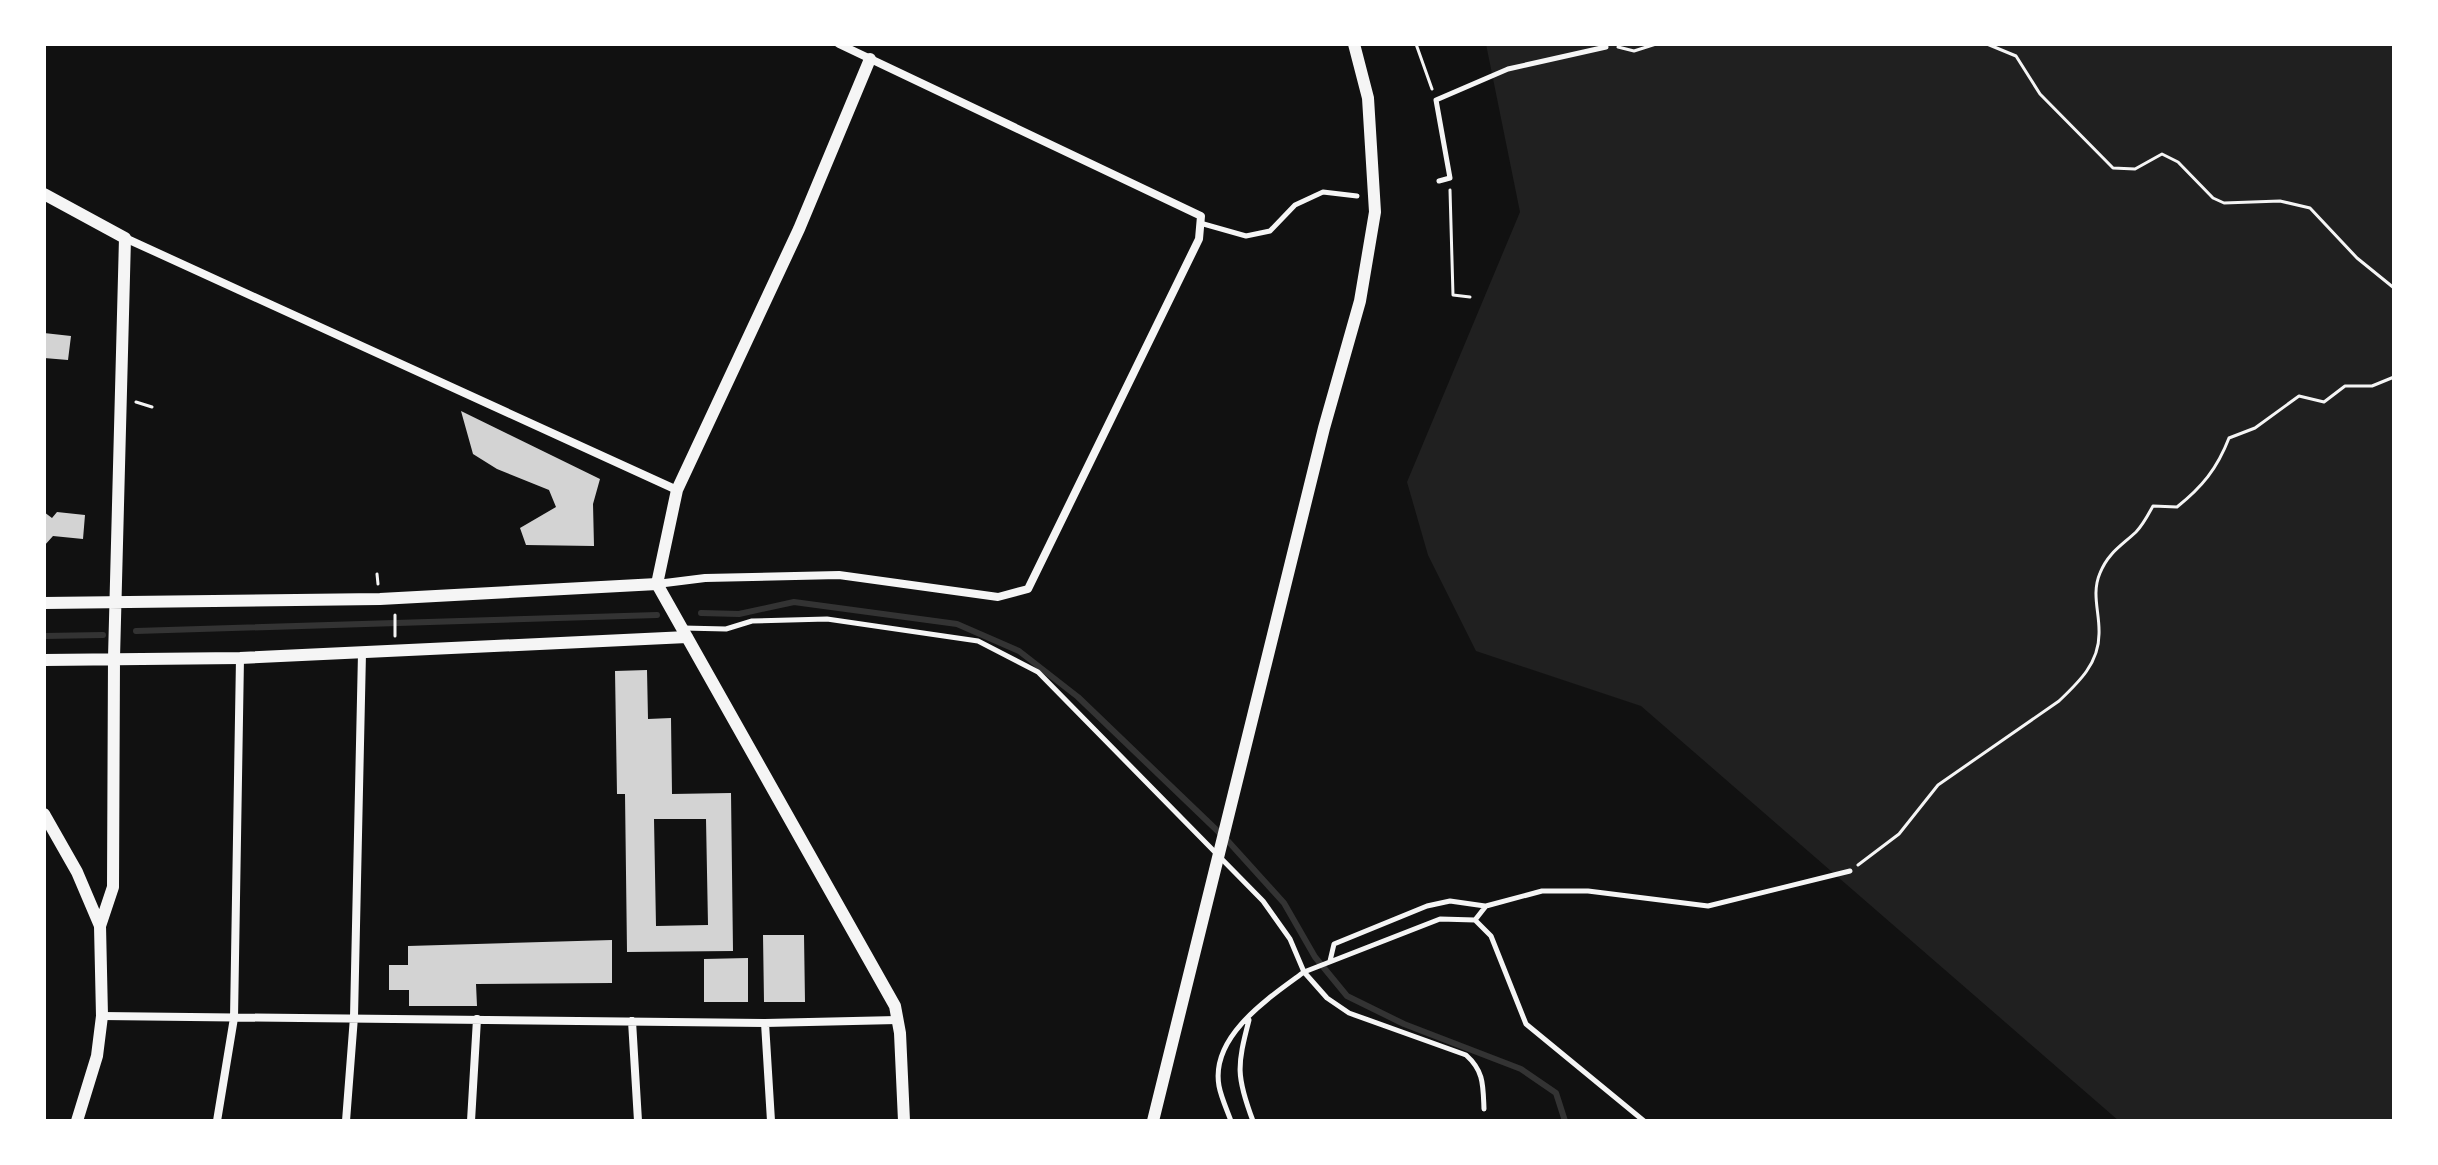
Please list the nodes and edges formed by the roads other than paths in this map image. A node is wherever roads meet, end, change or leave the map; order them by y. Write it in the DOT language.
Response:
graph roads {
  1 [pos="839,44"];
  2 [pos="1354,44"];
  3 [pos="1606,47"];
  4 [pos="870,59"];
  5 [pos="1439,181"];
  6 [pos="44,194"];
  7 [pos="1357,196"];
  8 [pos="1200,223"];
  9 [pos="125,238"];
  10 [pos="677,490"];
  11 [pos="657,584"];
  12 [pos="116,601"];
  13 [pos="44,603"];
  14 [pos="684,633"];
  15 [pos="362,653"];
  16 [pos="114,658"];
  17 [pos="240,658"];
  18 [pos="44,660"];
  19 [pos="44,814"];
  20 [pos="1850,871"];
  21 [pos="1486,906"];
  22 [pos="1475,920"];
  23 [pos="100,926"];
  24 [pos="1330,961"];
  25 [pos="1304,972"];
  26 [pos="1250,1015"];
  27 [pos="102,1016"];
  28 [pos="354,1017"];
  29 [pos="234,1018"];
  30 [pos="477,1019"];
  31 [pos="897,1020"];
  32 [pos="632,1021"];
  33 [pos="765,1023"];
  34 [pos="1484,1109"];
  35 [pos="77,1121"];
  36 [pos="217,1121"];
  37 [pos="346,1121"];
  38 [pos="471,1121"];
  39 [pos="638,1121"];
  40 [pos="771,1121"];
  41 [pos="904,1121"];
  42 [pos="1153,1121"];
  43 [pos="1231,1121"];
  44 [pos="1253,1121"];
  45 [pos="1644,1121"];
  1 -- 4 [label="street"];
  2 -- 42 [label="street"];
  3 -- 5 [label="lane"];
  4 -- 8 [label="street"];
  4 -- 10 [label="street"];
  6 -- 9 [label="street"];
  7 -- 8 [label="lane"];
  8 -- 11 [label="street"];
  9 -- 10 [label="street"];
  9 -- 12 [label="street"];
  10 -- 11 [label="street"];
  11 -- 12 [label="street"];
  11 -- 14 [label="street"];
  12 -- 13 [label="street"];
  12 -- 16 [label="street"];
  14 -- 15 [label="street"];
  14 -- 25 [label="lane"];
  14 -- 31 [label="street"];
  15 -- 17 [label="street"];
  15 -- 28 [label="street"];
  16 -- 17 [label="street"];
  16 -- 18 [label="street"];
  16 -- 23 [label="street"];
  17 -- 29 [label="street"];
  19 -- 23 [label="street"];
  20 -- 21 [label="lane"];
  21 -- 22 [label="lane"];
  21 -- 24 [label="lane"];
  22 -- 24 [label="lane"];
  22 -- 45 [label="lane"];
  23 -- 27 [label="street"];
  24 -- 25 [label="lane"];
  25 -- 26 [label="lane"];
  25 -- 34 [label="lane"];
  26 -- 43 [label="lane"];
  26 -- 44 [label="lane"];
  27 -- 29 [label="street"];
  27 -- 35 [label="street"];
  28 -- 29 [label="street"];
  28 -- 30 [label="street"];
  28 -- 37 [label="street"];
  29 -- 36 [label="street"];
  30 -- 32 [label="street"];
  30 -- 38 [label="street"];
  31 -- 33 [label="street"];
  31 -- 41 [label="street"];
  32 -- 33 [label="street"];
  32 -- 39 [label="street"];
  33 -- 40 [label="street"];
}
